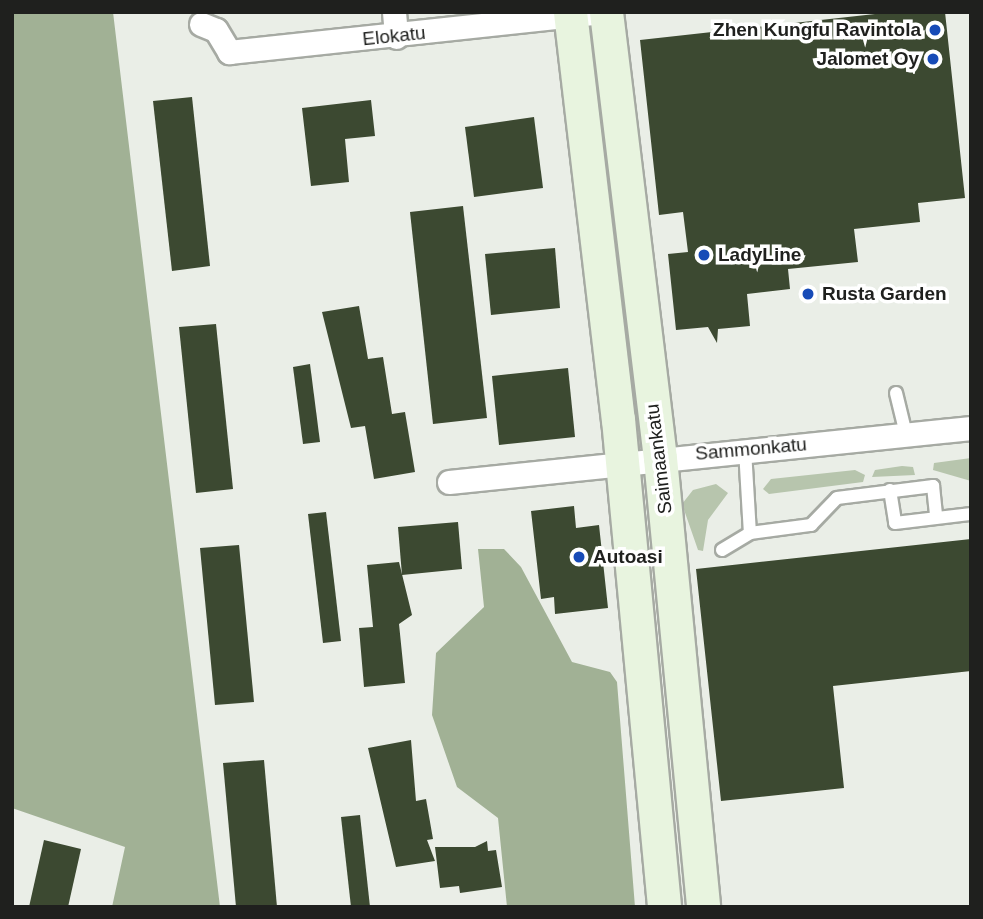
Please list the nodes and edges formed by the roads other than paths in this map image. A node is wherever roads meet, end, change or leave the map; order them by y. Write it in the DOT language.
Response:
graph roads {
  1 [pos="394,12"];
  2 [pos="587,13"];
  3 [pos="201,24"];
  4 [pos="396,37"];
  5 [pos="896,393"];
  6 [pos="971,428"];
  7 [pos="906,434"];
  8 [pos="745,450"];
  9 [pos="660,458"];
  10 [pos="622,460"];
  11 [pos="449,482"];
  12 [pos="890,490"];
  13 [pos="971,514"];
  14 [pos="936,517"];
  15 [pos="751,533"];
  16 [pos="722,550"];
  17 [pos="663,907"];
  18 [pos="704,907"];
  1 -- 4 [label="street"];
  2 -- 4 [label="street, Elokatu"];
  2 -- 9 [label="main road, Saimaankatu"];
  2 -- 10 [label="main road, Saimaankatu"];
  3 -- 4 [label="street, Elokatu"];
  5 -- 7 [label="lane"];
  6 -- 7 [label="street, Sammonkatu"];
  7 -- 8 [label="street, Sammonkatu"];
  8 -- 9 [label="street, Sammonkatu"];
  8 -- 15 [label="lane"];
  9 -- 10 [label="street, Sammonkatu"];
  9 -- 18 [label="main road, Saimaankatu"];
  10 -- 11 [label="street, Sammonkatu"];
  10 -- 17 [label="main road, Saimaankatu"];
  12 -- 14 [label="lane"];
  12 -- 14 [label="lane"];
  12 -- 15 [label="lane"];
  13 -- 14 [label="lane"];
  15 -- 16 [label="lane"];
}
